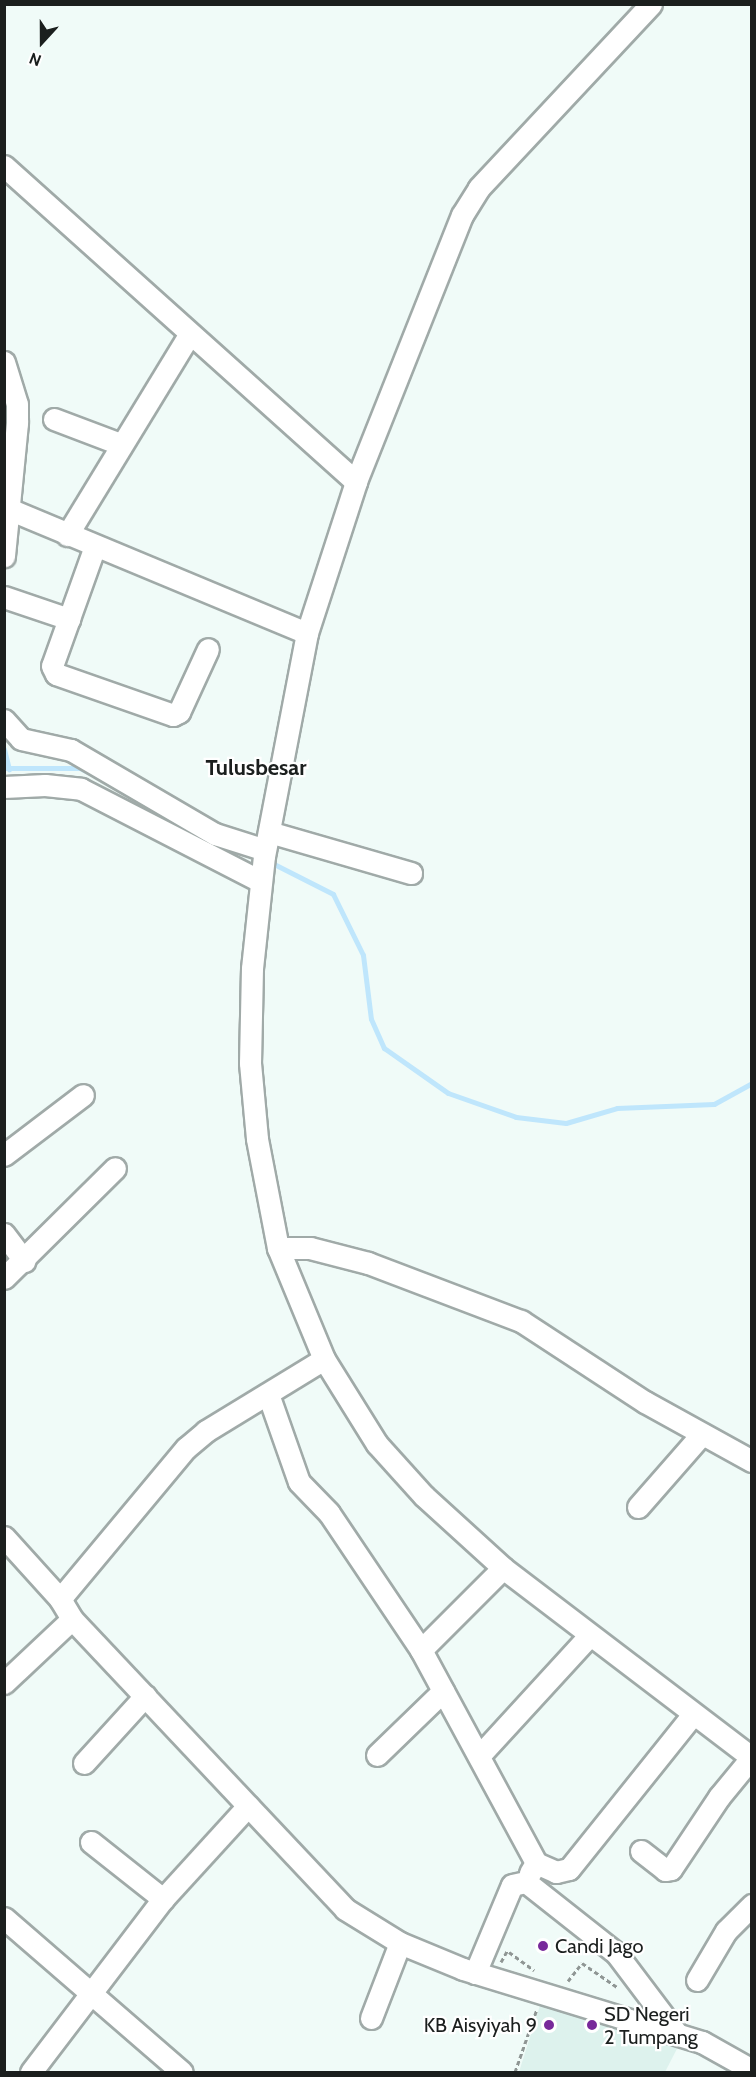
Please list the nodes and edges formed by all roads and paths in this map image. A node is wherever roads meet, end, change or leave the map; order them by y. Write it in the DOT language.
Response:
graph roads {
  1 [pos="651,4"];
  2 [pos="4,166"];
  3 [pos="189,335"];
  4 [pos="5,365"];
  5 [pos="54,419"];
  6 [pos="120,444"];
  7 [pos="356,482"];
  8 [pos="7,509"];
  9 [pos="67,535"];
  10 [pos="94,546"];
  11 [pos="4,556"];
  12 [pos="4,597"];
  13 [pos="69,619"];
  14 [pos="307,633"];
  15 [pos="208,649"];
  16 [pos="4,720"];
  17 [pos="4,787"];
  18 [pos="264,857"];
  19 [pos="411,873"];
  20 [pos="83,1095"];
  21 [pos="4,1155"];
  22 [pos="115,1168"];
  23 [pos="4,1234"];
  24 [pos="278,1248"];
  25 [pos="24,1261"];
  26 [pos="4,1278"];
  27 [pos="324,1359"];
  28 [pos="268,1394"];
  29 [pos="702,1434"];
  30 [pos="752,1461"];
  31 [pos="638,1507"];
  32 [pos="4,1537"];
  33 [pos="503,1568"];
  34 [pos="60,1599"];
  35 [pos="72,1619"];
  36 [pos="589,1636"];
  37 [pos="421,1650"];
  38 [pos="4,1683"];
  39 [pos="443,1691"];
  40 [pos="145,1696"];
  41 [pos="693,1714"];
  42 [pos="377,1755"];
  43 [pos="479,1756"];
  44 [pos="751,1758"];
  45 [pos="84,1763"];
  46 [pos="248,1806"];
  47 [pos="91,1842"];
  48 [pos="641,1851"];
  49 [pos="536,1863"];
  50 [pos="526,1882"];
  51 [pos="163,1899"];
  52 [pos="752,1905"];
  53 [pos="8,1928"];
  54 [pos="400,1943"];
  55 [pos="509,1952"];
  56 [pos="475,1973"];
  57 [pos="558,1979"];
  58 [pos="697,1980"];
  59 [pos="541,1984"];
  60 [pos="620,1990"];
  61 [pos="90,1995"];
  62 [pos="371,2018"];
  63 [pos="677,2034"];
  64 [pos="752,2070"];
  65 [pos="31,2073"];
  66 [pos="182,2073"];
  67 [pos="515,2073"];
  1 -- 7 [label="street"];
  2 -- 3 [label="street"];
  3 -- 6 [label="street"];
  3 -- 7 [label="street"];
  4 -- 8 [label="street"];
  5 -- 6 [label="street"];
  6 -- 9 [label="street"];
  7 -- 14 [label="street"];
  8 -- 9 [label="street"];
  8 -- 11 [label="street"];
  9 -- 10 [label="street"];
  10 -- 13 [label="street"];
  10 -- 14 [label="street"];
  12 -- 13 [label="street"];
  13 -- 15 [label="street"];
  14 -- 18 [label="street"];
  16 -- 18 [label="street"];
  17 -- 18 [label="street"];
  18 -- 19 [label="street"];
  18 -- 24 [label="street"];
  20 -- 21 [label="street"];
  22 -- 25 [label="street"];
  23 -- 25 [label="street"];
  24 -- 27 [label="street"];
  24 -- 29 [label="street"];
  25 -- 26 [label="street"];
  27 -- 28 [label="street"];
  27 -- 33 [label="street"];
  28 -- 34 [label="street"];
  28 -- 37 [label="street"];
  29 -- 30 [label="street"];
  29 -- 31 [label="street"];
  32 -- 34 [label="street"];
  33 -- 36 [label="street"];
  33 -- 37 [label="street"];
  34 -- 35 [label="street"];
  35 -- 38 [label="street"];
  35 -- 40 [label="street"];
  36 -- 41 [label="street"];
  36 -- 43 [label="street"];
  37 -- 39 [label="street"];
  39 -- 42 [label="street"];
  39 -- 43 [label="street"];
  40 -- 45 [label="street"];
  40 -- 46 [label="street"];
  41 -- 44 [label="street"];
  41 -- 49 [label="street"];
  43 -- 49 [label="street"];
  44 -- 48 [label="street"];
  46 -- 51 [label="street"];
  46 -- 54 [label="street"];
  47 -- 51 [label="street"];
  49 -- 50 [label="street"];
  50 -- 56 [label="street"];
  50 -- 63 [label="street"];
  51 -- 61 [label="street"];
  52 -- 58 [label="street"];
  53 -- 61 [label="street"];
  54 -- 56 [label="street"];
  54 -- 62 [label="street"];
  55 -- 59 [label="path"];
  56 -- 59 [label="street"];
  57 -- 60 [label="path"];
  59 -- 63 [label="street"];
  59 -- 67 [label="path"];
  61 -- 65 [label="street"];
  61 -- 66 [label="street"];
  63 -- 64 [label="street"];
}
